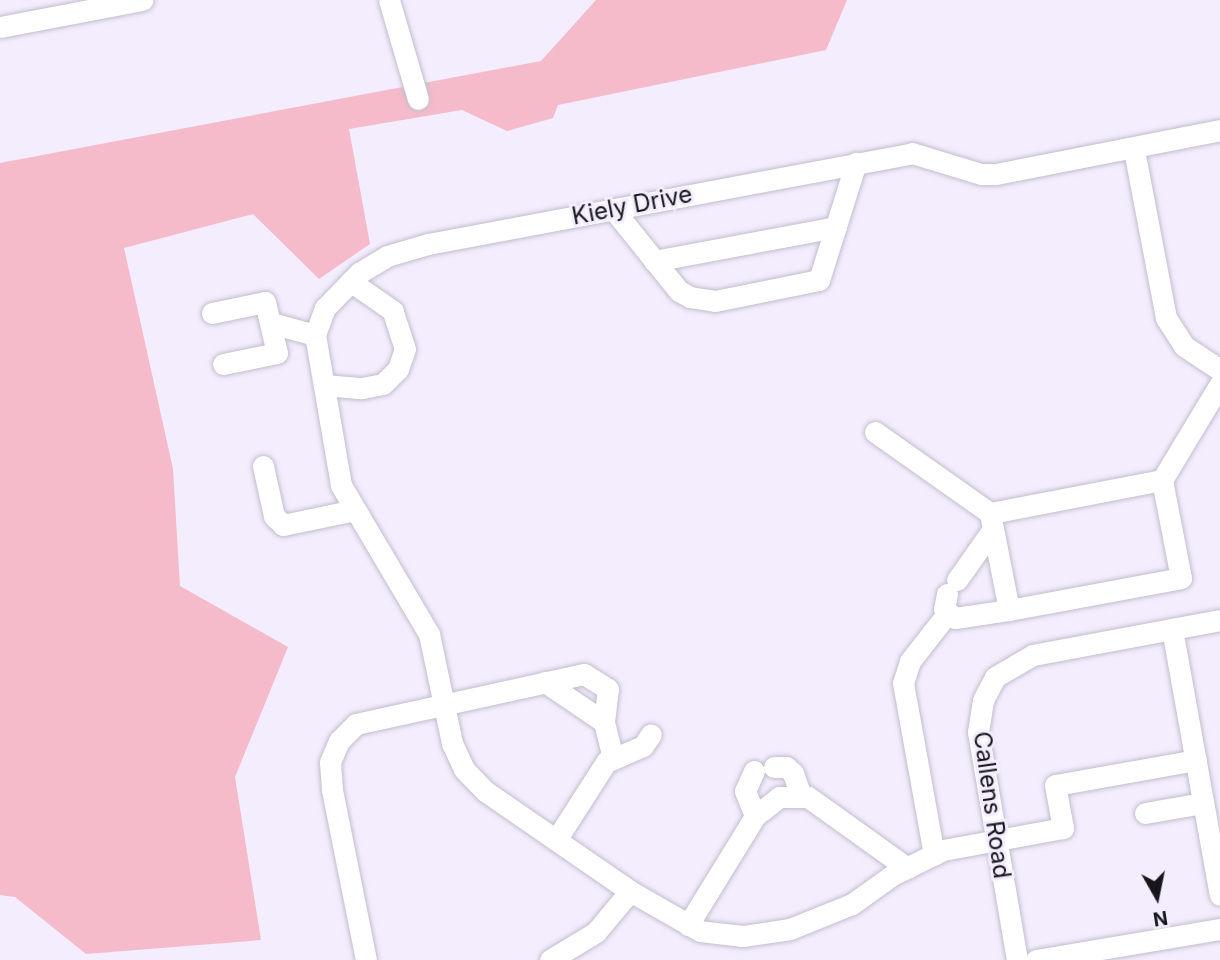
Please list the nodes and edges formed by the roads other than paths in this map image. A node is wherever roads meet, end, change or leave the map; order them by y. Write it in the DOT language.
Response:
graph roads {
  1 [pos="142,0"];
  2 [pos="389,0"];
  3 [pos="0,27"];
  4 [pos="418,99"];
  5 [pos="1220,130"];
  6 [pos="1134,150"];
  7 [pos="856,163"];
  8 [pos="613,209"];
  9 [pos="836,227"];
  10 [pos="654,261"];
  11 [pos="350,281"];
  12 [pos="212,313"];
  13 [pos="271,323"];
  14 [pos="315,335"];
  15 [pos="223,364"];
  16 [pos="1220,370"];
  17 [pos="1220,384"];
  18 [pos="324,385"];
  19 [pos="875,432"];
  20 [pos="263,466"];
  21 [pos="1163,481"];
  22 [pos="355,510"];
  23 [pos="992,521"];
  24 [pos="950,596"];
  25 [pos="1009,610"];
  26 [pos="1220,620"];
  27 [pos="1172,629"];
  28 [pos="545,682"];
  29 [pos="444,705"];
  30 [pos="604,722"];
  31 [pos="651,734"];
  32 [pos="613,757"];
  33 [pos="1196,760"];
  34 [pos="801,796"];
  35 [pos="1203,803"];
  36 [pos="1145,813"];
  37 [pos="755,816"];
  38 [pos="556,840"];
  39 [pos="997,841"];
  40 [pos="934,855"];
  41 [pos="907,868"];
  42 [pos="630,891"];
  43 [pos="1220,895"];
  44 [pos="688,925"];
  45 [pos="1220,929"];
  46 [pos="366,960"];
  47 [pos="550,960"];
  48 [pos="1017,960"];
  49 [pos="1036,960"];
  1 -- 3 [label="street"];
  2 -- 4 [label="street"];
  5 -- 6 [label="street, Kiely Drive"];
  6 -- 7 [label="street, Kiely Drive"];
  6 -- 16 [label="street"];
  7 -- 8 [label="street, Kiely Drive"];
  7 -- 9 [label="street"];
  8 -- 10 [label="street"];
  8 -- 11 [label="street, Kiely Drive"];
  9 -- 10 [label="street"];
  9 -- 10 [label="street"];
  11 -- 14 [label="street, Kiely Drive"];
  11 -- 18 [label="street"];
  12 -- 13 [label="street"];
  13 -- 14 [label="street"];
  13 -- 15 [label="street"];
  14 -- 18 [label="street"];
  17 -- 21 [label="street"];
  18 -- 22 [label="street"];
  19 -- 23 [label="street"];
  20 -- 22 [label="street"];
  21 -- 23 [label="street"];
  21 -- 25 [label="street"];
  22 -- 29 [label="street"];
  23 -- 24 [label="street"];
  23 -- 25 [label="street"];
  24 -- 25 [label="street"];
  24 -- 40 [label="street"];
  26 -- 27 [label="street, Callens Road"];
  27 -- 33 [label="street"];
  27 -- 39 [label="street, Callens Road"];
  28 -- 29 [label="street"];
  28 -- 30 [label="street"];
  28 -- 30 [label="street"];
  29 -- 38 [label="street"];
  29 -- 46 [label="street"];
  30 -- 32 [label="street"];
  31 -- 32 [label="street"];
  32 -- 38 [label="street"];
  33 -- 35 [label="street"];
  33 -- 39 [label="street"];
  34 -- 37 [label="street"];
  34 -- 37 [label="street"];
  34 -- 41 [label="street"];
  35 -- 36 [label="street"];
  35 -- 43 [label="street"];
  37 -- 44 [label="street"];
  38 -- 42 [label="street"];
  39 -- 40 [label="street"];
  39 -- 48 [label="street, Callens Road"];
  40 -- 41 [label="street"];
  41 -- 44 [label="street"];
  42 -- 44 [label="street"];
  42 -- 47 [label="street"];
  45 -- 49 [label="street"];
}
